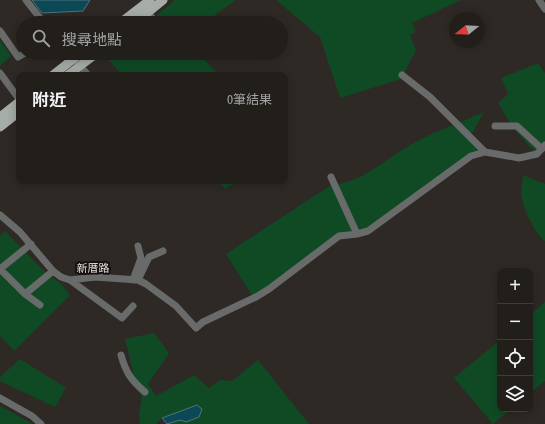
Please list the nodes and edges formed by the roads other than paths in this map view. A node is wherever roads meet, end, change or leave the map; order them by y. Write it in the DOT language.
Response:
graph roads {
  1 [pos="26,0"];
  2 [pos="150,0"];
  3 [pos="163,0"];
  4 [pos="539,0"];
  5 [pos="545,9"];
  6 [pos="148,13"];
  7 [pos="39,16"];
  8 [pos="129,16"];
  9 [pos="144,16"];
  10 [pos="151,16"];
  11 [pos="0,31"];
  12 [pos="16,54"];
  13 [pos="73,60"];
  14 [pos="74,60"];
  15 [pos="75,60"];
  16 [pos="57,72"];
  17 [pos="69,72"];
  18 [pos="85,72"];
  19 [pos="0,73"];
  20 [pos="402,75"];
  21 [pos="16,97"];
  22 [pos="16,104"];
  23 [pos="16,114"];
  24 [pos="0,117"];
  25 [pos="495,126"];
  26 [pos="0,127"];
  27 [pos="544,147"];
  28 [pos="486,152"];
  29 [pos="331,177"];
  30 [pos="1,216"];
  31 [pos="358,234"];
  32 [pos="31,244"];
  33 [pos="138,246"];
  34 [pos="163,251"];
  35 [pos="0,269"];
  36 [pos="53,271"];
  37 [pos="70,280"];
  38 [pos="136,280"];
  39 [pos="25,294"];
  40 [pos="40,305"];
  41 [pos="133,306"];
  42 [pos="121,355"];
  43 [pos="145,392"];
  44 [pos="0,398"];
  45 [pos="41,424"];
  1 -- 7 [label="street"];
  2 -- 8 [label="main road"];
  3 -- 6 [label="main road"];
  4 -- 5 [label="street"];
  6 -- 9 [label="main road"];
  6 -- 10 [label="street"];
  11 -- 12 [label="street"];
  13 -- 16 [label="main road"];
  14 -- 17 [label="main road"];
  15 -- 18 [label="street"];
  19 -- 21 [label="street"];
  20 -- 28 [label="street"];
  22 -- 24 [label="main road"];
  23 -- 26 [label="main road"];
  25 -- 27 [label="street"];
  27 -- 28 [label="street"];
  28 -- 31 [label="street"];
  29 -- 31 [label="street"];
  30 -- 32 [label="street, 新厝路"];
  31 -- 38 [label="street, 新厝路"];
  32 -- 35 [label="street"];
  32 -- 36 [label="street, 新厝路"];
  33 -- 38 [label="street"];
  34 -- 38 [label="street"];
  35 -- 39 [label="street"];
  36 -- 37 [label="street, 新厝路"];
  36 -- 39 [label="street"];
  37 -- 38 [label="street, 新厝路"];
  37 -- 41 [label="street"];
  39 -- 40 [label="street"];
  42 -- 43 [label="street"];
  44 -- 45 [label="street"];
}
